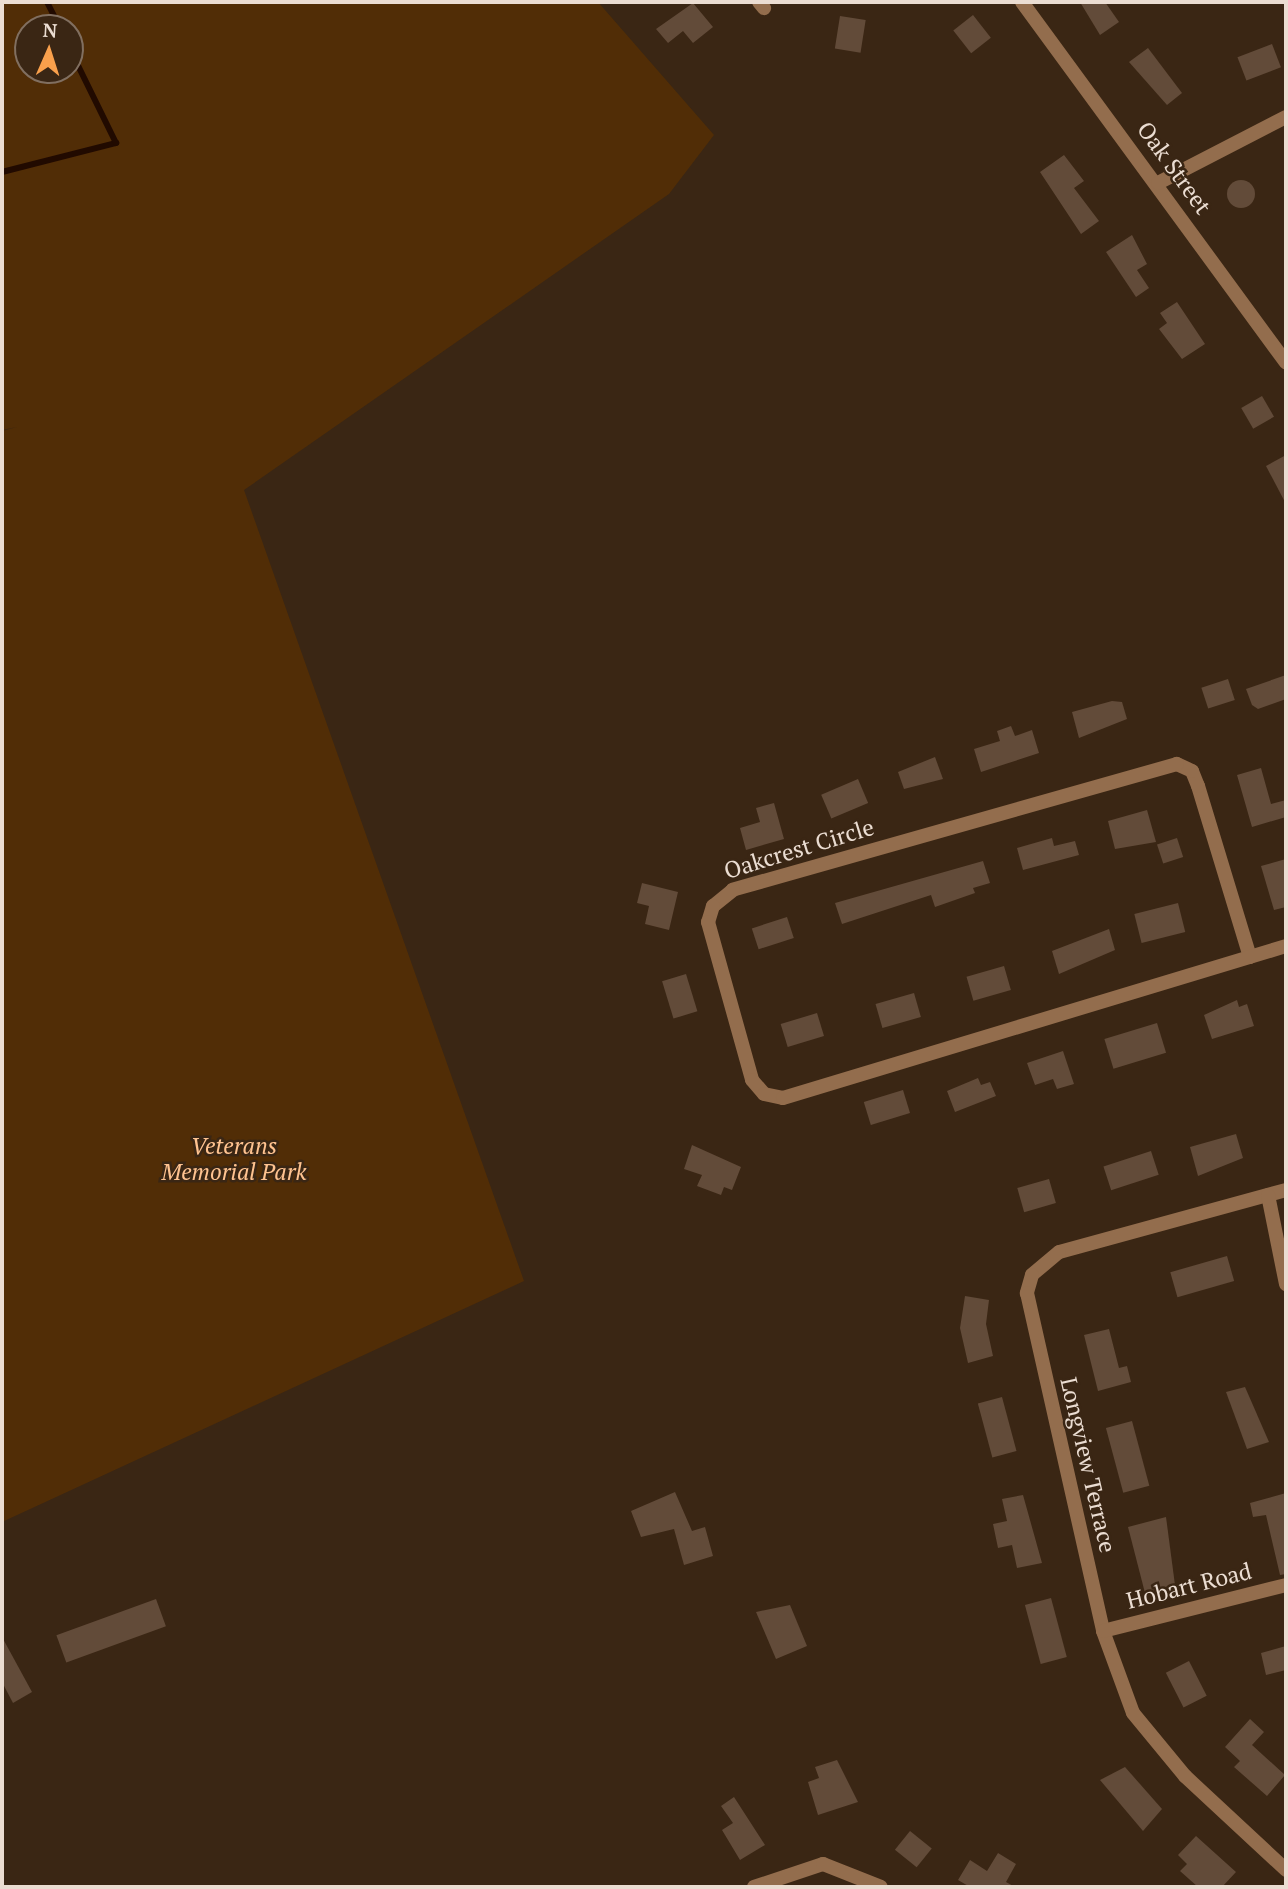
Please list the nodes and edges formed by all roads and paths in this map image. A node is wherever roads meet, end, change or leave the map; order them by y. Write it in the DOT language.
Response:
graph roads {
  1 [pos="1022,2"];
  2 [pos="1286,117"];
  3 [pos="1158,183"];
  4 [pos="1286,363"];
  5 [pos="1286,946"];
  6 [pos="1250,957"];
  7 [pos="1286,1190"];
  8 [pos="1268,1195"];
  9 [pos="1286,1284"];
  10 [pos="1286,1585"];
  11 [pos="1102,1631"];
  12 [pos="1286,1870"];
  13 [pos="754,1887"];
  14 [pos="881,1887"];
  1 -- 3 [label="street, Oak Street"];
  2 -- 3 [label="street"];
  3 -- 4 [label="street, Oak Street"];
  5 -- 6 [label="street, Oakcrest Circle"];
  6 -- 6 [label="street, Oakcrest Circle"];
  7 -- 8 [label="street, Longview Terrace"];
  8 -- 9 [label="street"];
  8 -- 11 [label="street, Longview Terrace"];
  10 -- 11 [label="street, Hobart Road"];
  11 -- 12 [label="street, Longview Terrace"];
  13 -- 14 [label="street"];
}
